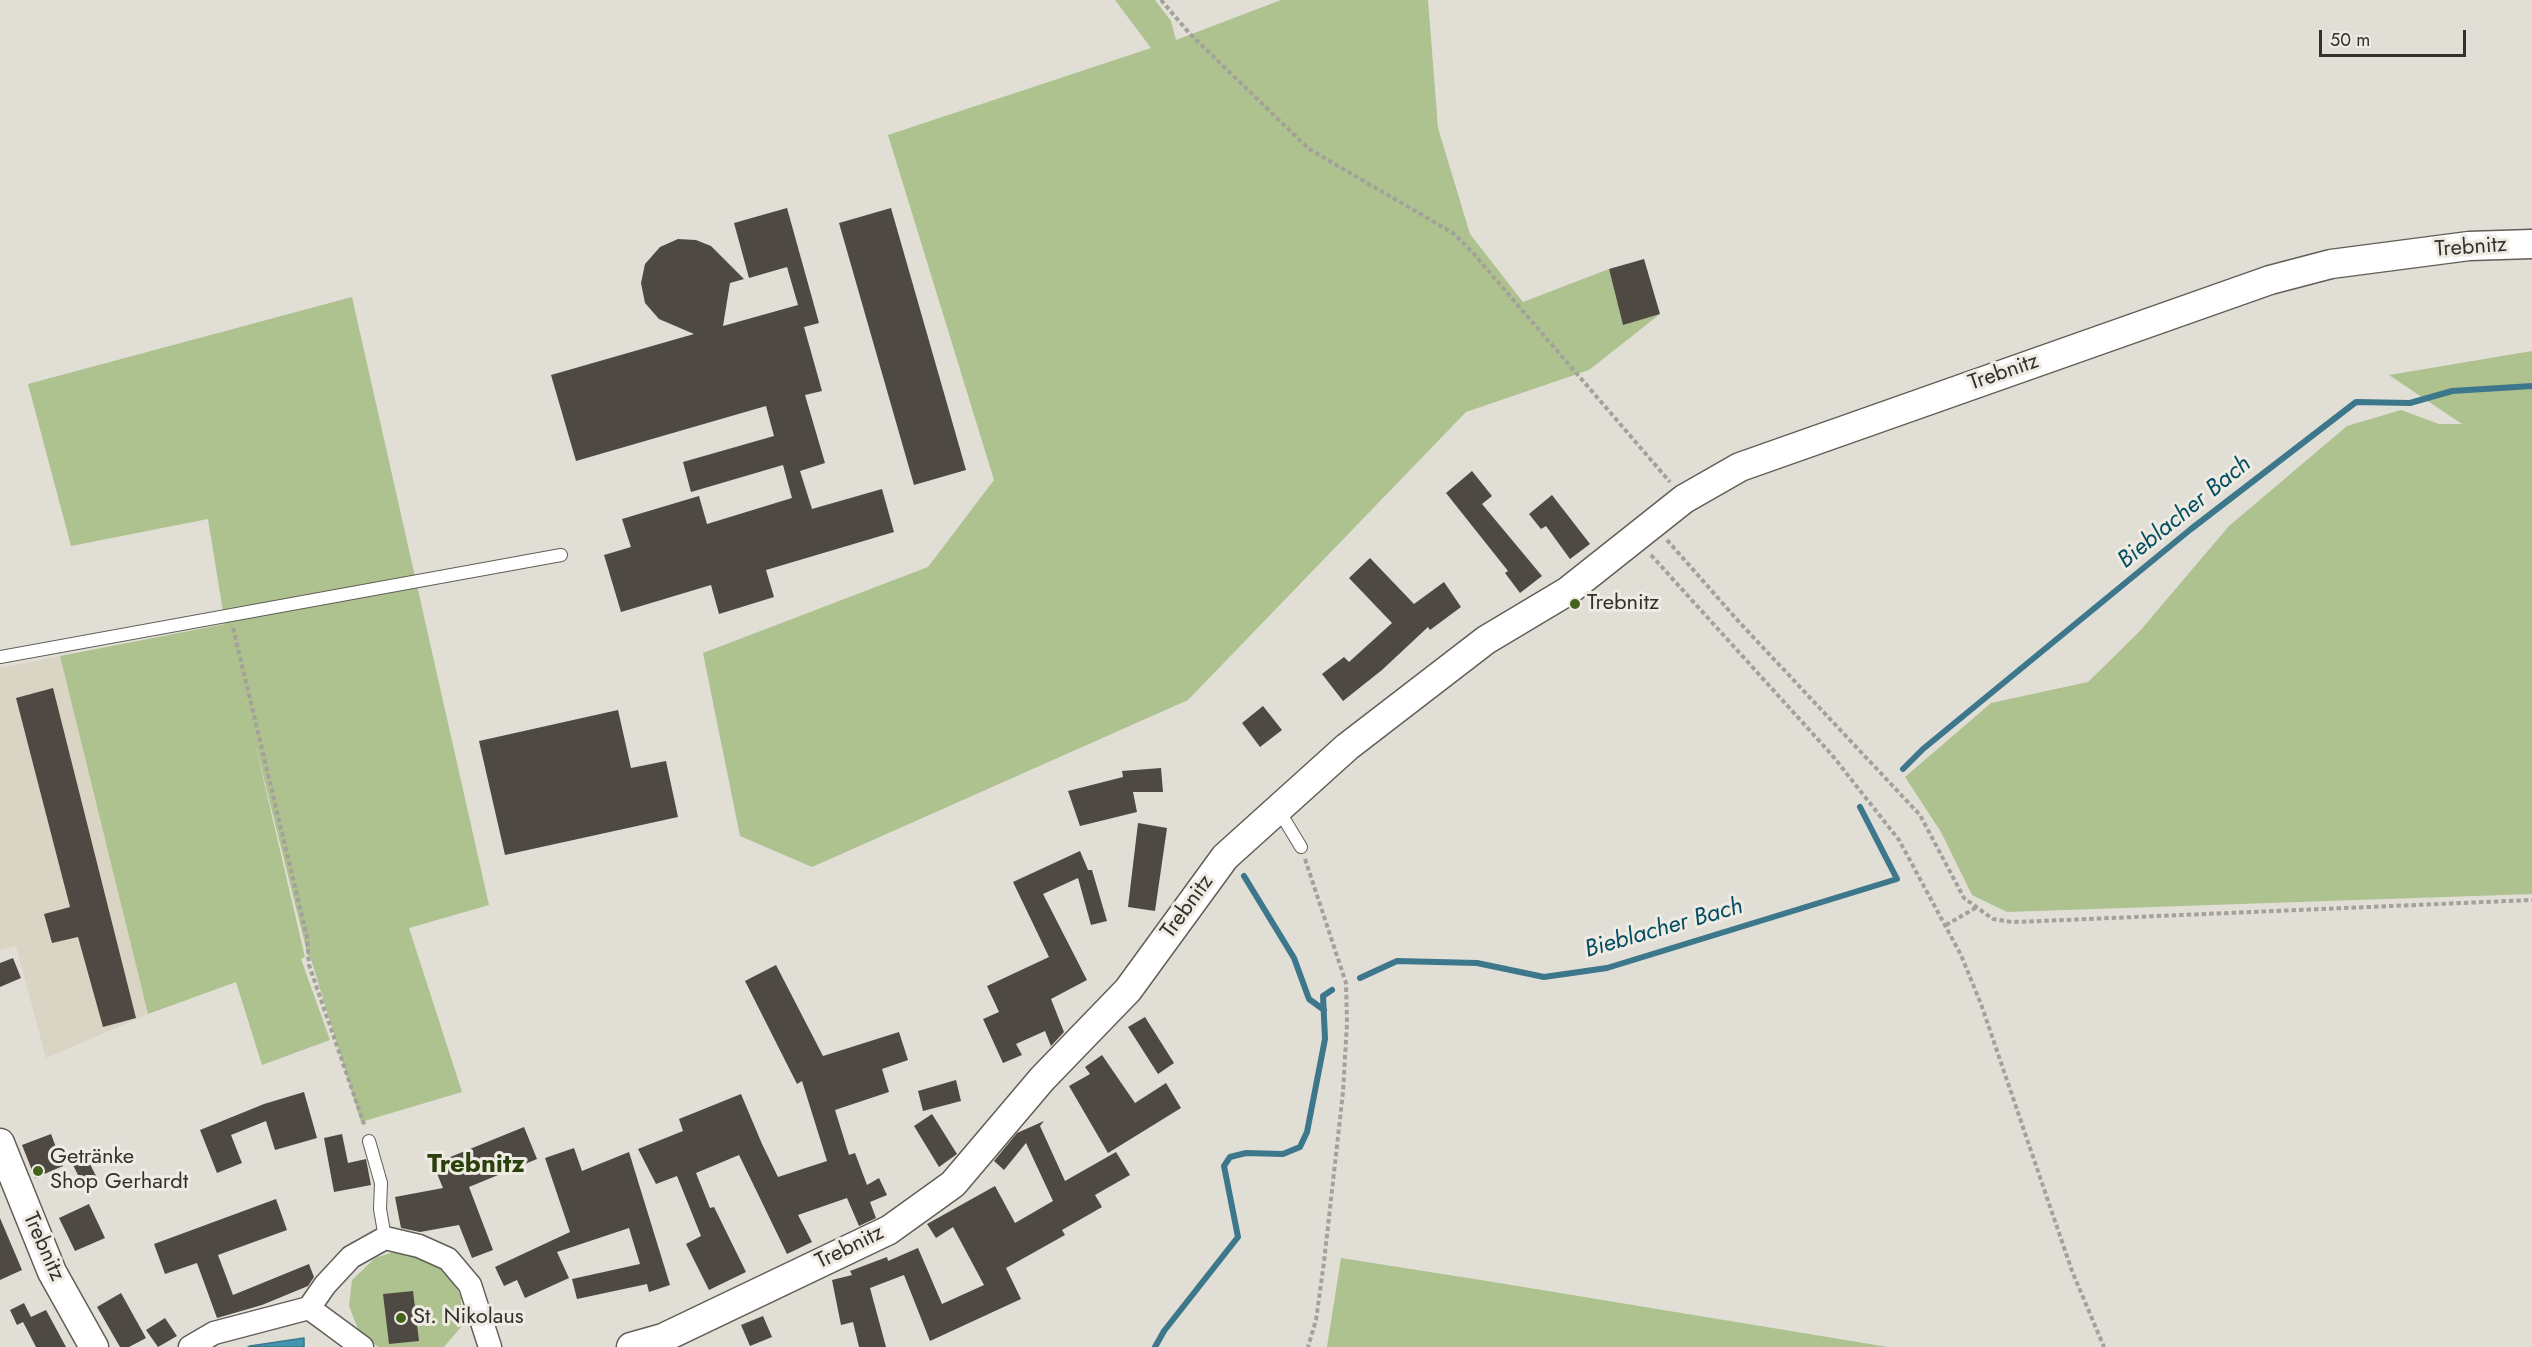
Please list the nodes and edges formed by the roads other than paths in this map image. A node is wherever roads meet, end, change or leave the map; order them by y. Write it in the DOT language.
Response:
graph roads {
  1 [pos="2532,244"];
  2 [pos="561,555"];
  3 [pos="0,657"];
  4 [pos="1278,809"];
  5 [pos="1300,847"];
  6 [pos="369,1141"];
  7 [pos="0,1143"];
  8 [pos="385,1239"];
  9 [pos="309,1308"];
  10 [pos="669,1342"];
  11 [pos="94,1347"];
  12 [pos="190,1347"];
  13 [pos="362,1347"];
  14 [pos="490,1347"];
  15 [pos="631,1347"];
  1 -- 4 [label="street, Trebnitz"];
  2 -- 3 [label="lane"];
  4 -- 5 [label="lane"];
  4 -- 10 [label="street, Trebnitz"];
  6 -- 8 [label="lane"];
  7 -- 11 [label="street, Trebnitz"];
  8 -- 9 [label="street"];
  8 -- 14 [label="street"];
  9 -- 12 [label="street"];
  9 -- 13 [label="street"];
  10 -- 15 [label="street, Trebnitz"];
}
